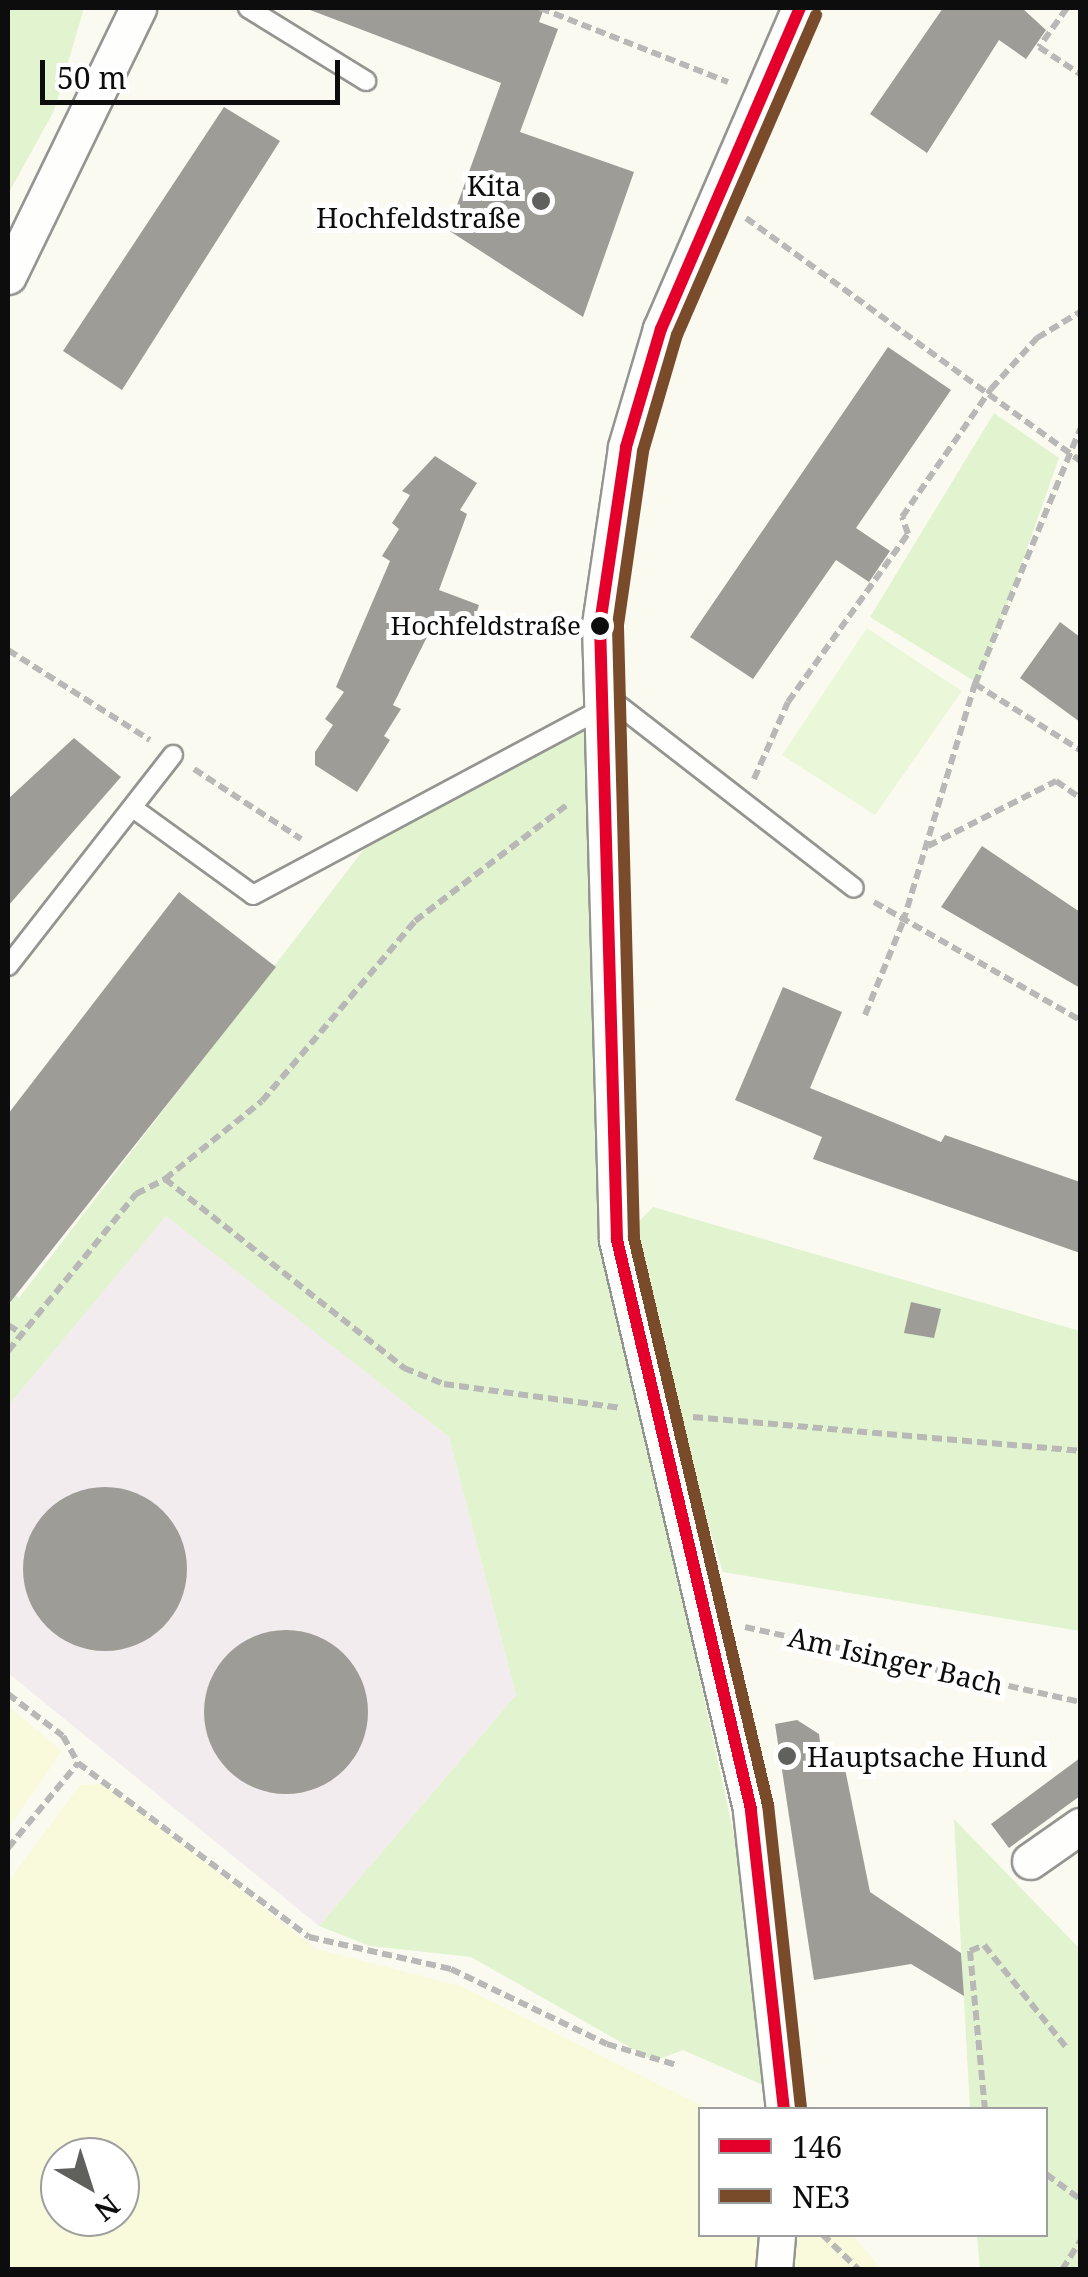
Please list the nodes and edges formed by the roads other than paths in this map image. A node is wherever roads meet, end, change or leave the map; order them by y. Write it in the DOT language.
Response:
graph roads {
  1 [pos="138,8"];
  2 [pos="248,8"];
  3 [pos="800,8"];
  4 [pos="366,81"];
  5 [pos="8,276"];
  6 [pos="600,700"];
  7 [pos="174,756"];
  8 [pos="132,808"];
  9 [pos="854,888"];
  10 [pos="8,966"];
  11 [pos="1080,1826"];
  12 [pos="1030,1861"];
  13 [pos="784,2107"];
  14 [pos="777,2237"];
  15 [pos="774,2270"];
  1 -- 5 [label="street"];
  2 -- 4 [label="lane"];
  3 -- 6 [label="street"];
  6 -- 8 [label="lane"];
  6 -- 9 [label="lane"];
  6 -- 13 [label="street"];
  7 -- 8 [label="lane"];
  8 -- 10 [label="lane"];
  11 -- 12 [label="street"];
  14 -- 15 [label="street"];
}
